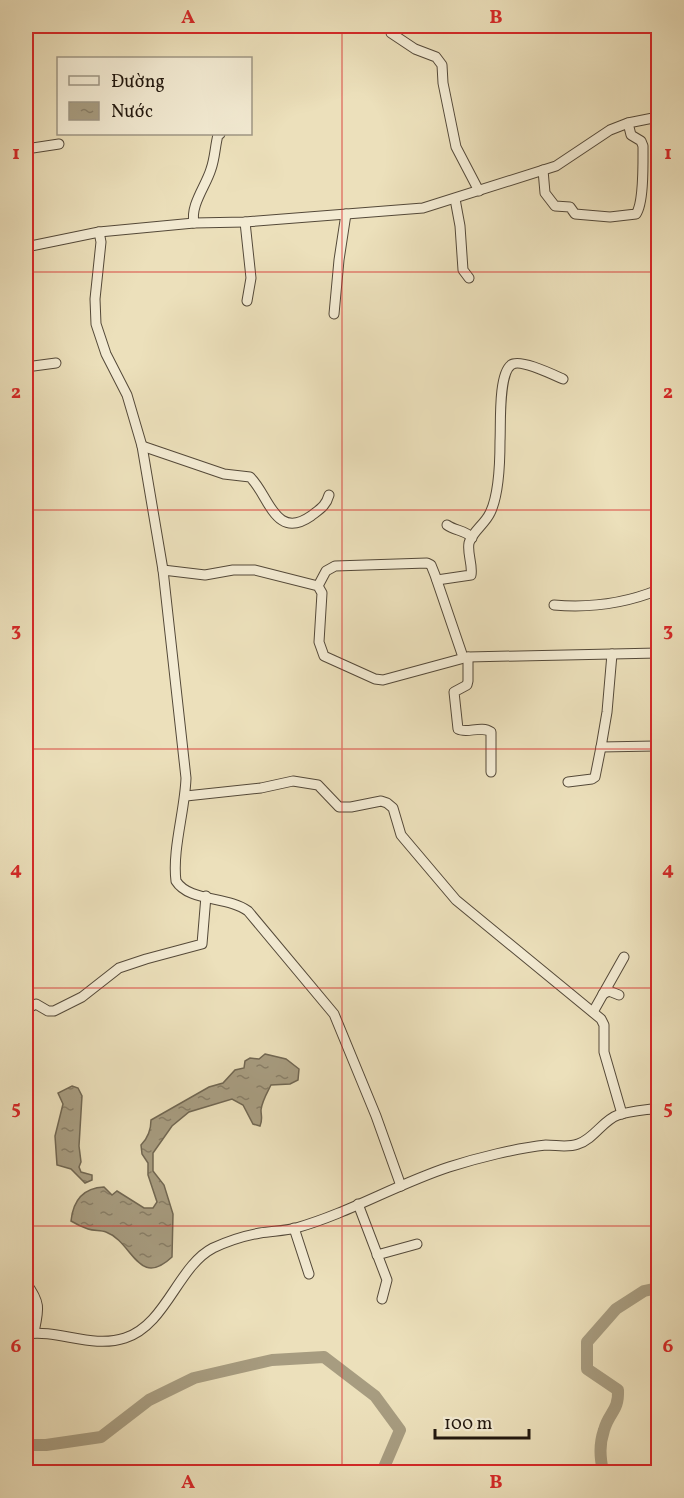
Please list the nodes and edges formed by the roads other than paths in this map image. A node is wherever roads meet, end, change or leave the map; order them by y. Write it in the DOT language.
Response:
graph roads {
  1 [pos="391,33"];
  2 [pos="658,117"];
  3 [pos="628,123"];
  4 [pos="218,135"];
  5 [pos="59,144"];
  6 [pos="26,149"];
  7 [pos="543,170"];
  8 [pos="479,191"];
  9 [pos="455,199"];
  10 [pos="346,214"];
  11 [pos="245,222"];
  12 [pos="194,223"];
  13 [pos="99,232"];
  14 [pos="26,235"];
  15 [pos="28,246"];
  16 [pos="468,278"];
  17 [pos="247,301"];
  18 [pos="334,314"];
  19 [pos="56,363"];
  20 [pos="26,367"];
  21 [pos="563,379"];
  22 [pos="142,446"];
  23 [pos="329,495"];
  24 [pos="447,525"];
  25 [pos="472,537"];
  26 [pos="163,570"];
  27 [pos="437,580"];
  28 [pos="318,586"];
  29 [pos="658,590"];
  30 [pos="554,605"];
  31 [pos="658,653"];
  32 [pos="612,654"];
  33 [pos="466,657"];
  34 [pos="655,746"];
  35 [pos="601,747"];
  36 [pos="491,772"];
  37 [pos="568,782"];
  38 [pos="186,796"];
  39 [pos="206,896"];
  40 [pos="624,957"];
  41 [pos="603,994"];
  42 [pos="619,995"];
  43 [pos="26,1009"];
  44 [pos="593,1012"];
  45 [pos="658,1108"];
  46 [pos="622,1114"];
  47 [pos="401,1186"];
  48 [pos="358,1204"];
  49 [pos="294,1228"];
  50 [pos="417,1244"];
  51 [pos="377,1256"];
  52 [pos="309,1274"];
  53 [pos="26,1283"];
  54 [pos="382,1299"];
  55 [pos="30,1333"];
  1 -- 8 [label="street"];
  2 -- 3 [label="street"];
  3 -- 7 [label="street"];
  3 -- 7 [label="street"];
  4 -- 12 [label="street"];
  5 -- 6 [label="street"];
  7 -- 8 [label="street"];
  8 -- 9 [label="street"];
  9 -- 10 [label="street"];
  9 -- 16 [label="street"];
  10 -- 11 [label="street"];
  10 -- 18 [label="street"];
  11 -- 12 [label="street"];
  11 -- 17 [label="street"];
  12 -- 13 [label="street"];
  13 -- 15 [label="street"];
  13 -- 22 [label="street"];
  14 -- 15 [label="street"];
  19 -- 20 [label="street"];
  21 -- 25 [label="street"];
  22 -- 23 [label="street"];
  22 -- 26 [label="street"];
  24 -- 25 [label="street"];
  25 -- 27 [label="street"];
  26 -- 28 [label="street"];
  26 -- 38 [label="street"];
  27 -- 28 [label="street"];
  27 -- 33 [label="street"];
  28 -- 33 [label="street"];
  29 -- 30 [label="street"];
  31 -- 32 [label="street"];
  32 -- 33 [label="street"];
  32 -- 35 [label="street"];
  33 -- 36 [label="street"];
  34 -- 35 [label="street"];
  35 -- 37 [label="street"];
  38 -- 39 [label="street"];
  38 -- 44 [label="street"];
  39 -- 43 [label="street"];
  39 -- 47 [label="street"];
  40 -- 41 [label="street"];
  41 -- 42 [label="street"];
  41 -- 44 [label="street"];
  44 -- 46 [label="street"];
  45 -- 46 [label="street"];
  46 -- 47 [label="street"];
  47 -- 48 [label="street"];
  48 -- 49 [label="street"];
  48 -- 51 [label="street"];
  49 -- 52 [label="street"];
  49 -- 55 [label="street"];
  50 -- 51 [label="street"];
  51 -- 54 [label="street"];
  53 -- 55 [label="street"];
}
